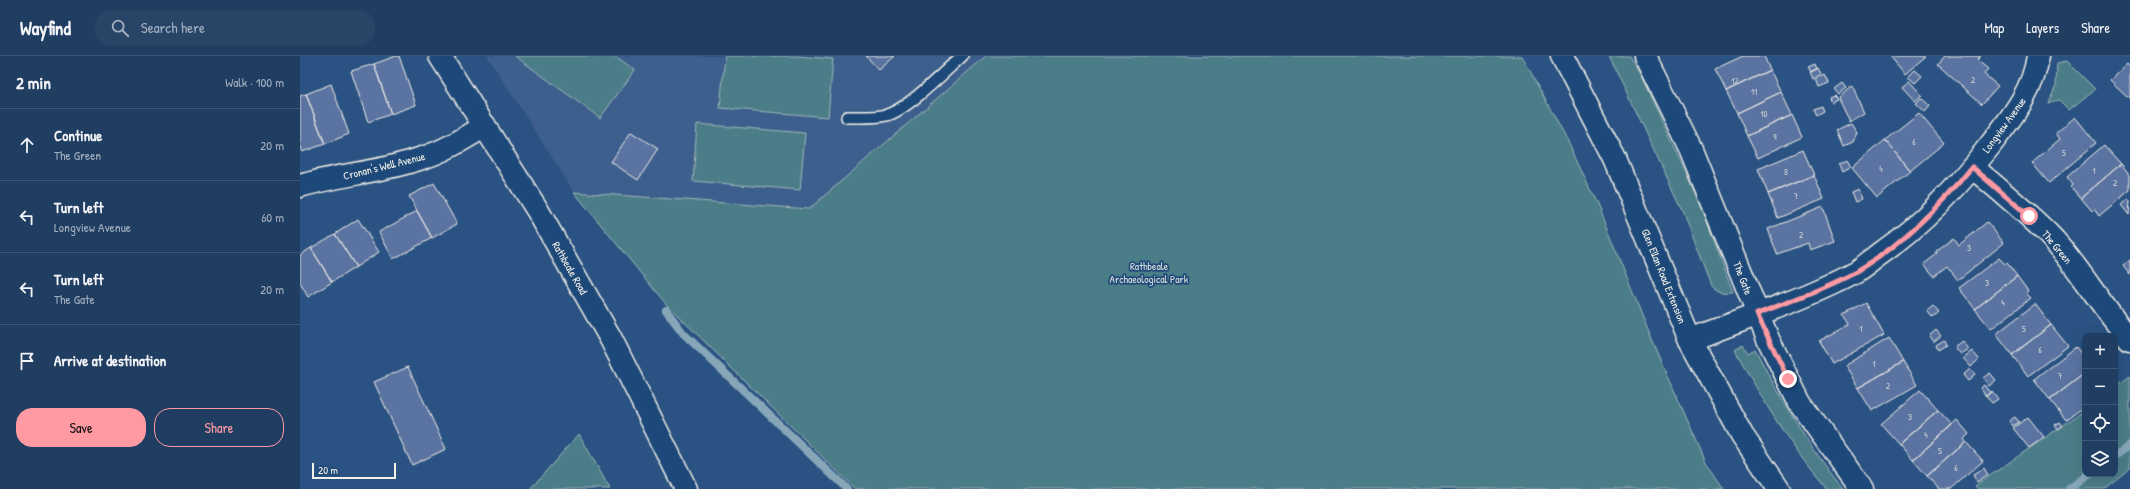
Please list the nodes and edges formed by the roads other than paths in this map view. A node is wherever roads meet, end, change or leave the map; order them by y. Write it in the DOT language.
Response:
graph roads {
  1 [pos="440,56"];
  2 [pos="962,56"];
  3 [pos="1645,56"];
  4 [pos="2038,56"];
  5 [pos="1567,57"];
  6 [pos="847,117"];
  7 [pos="485,126"];
  8 [pos="1972,167"];
  9 [pos="300,186"];
  10 [pos="1757,314"];
  11 [pos="2130,339"];
  12 [pos="1690,340"];
  13 [pos="686,489"];
  14 [pos="1779,489"];
  15 [pos="1862,489"];
  1 -- 7 [label="street, Rathbeale Road"];
  2 -- 6 [label="lane"];
  3 -- 10 [label="street, The Gate"];
  4 -- 8 [label="street, Longview Avenue"];
  5 -- 12 [label="street, Glen Ellan Road Extension"];
  7 -- 9 [label="street, Cronan's Well Avenue"];
  7 -- 13 [label="street, Rathbeale Road"];
  8 -- 10 [label="street, Longview Avenue"];
  8 -- 11 [label="street, The Green"];
  10 -- 12 [label="street, Longview Avenue"];
  10 -- 15 [label="street, The Gate"];
  12 -- 14 [label="street, Glen Ellan Road Extension"];
}
